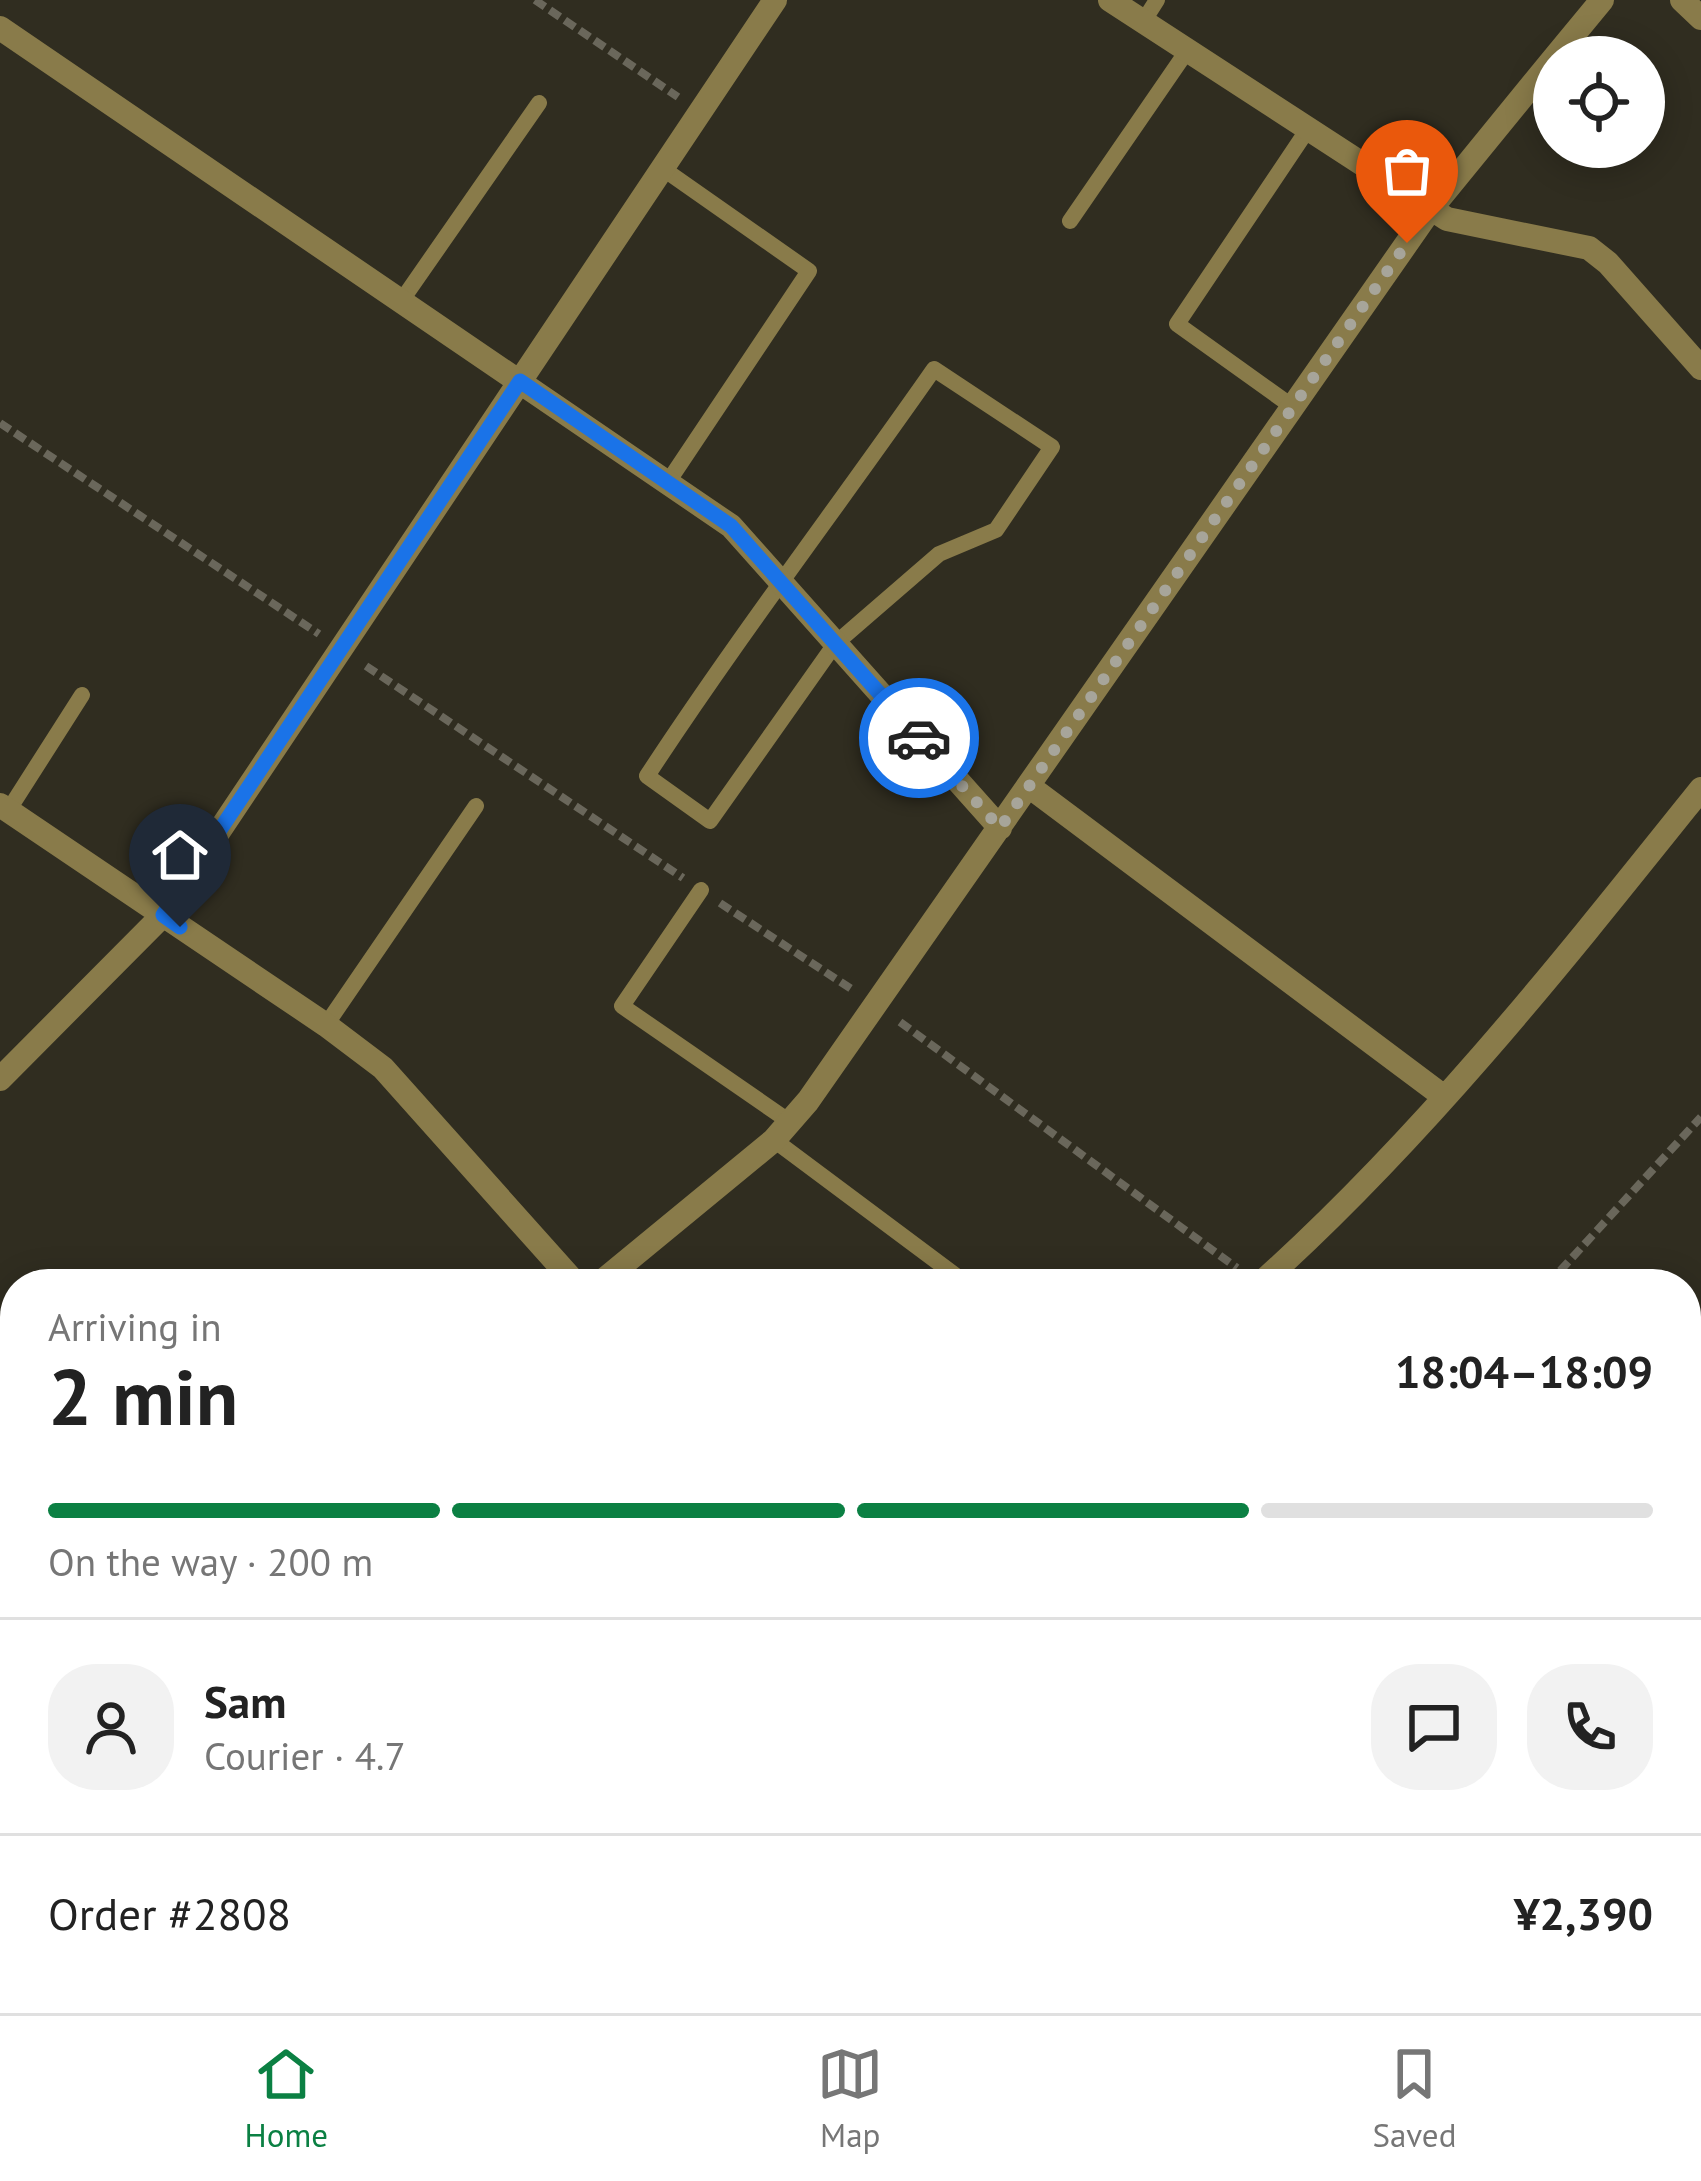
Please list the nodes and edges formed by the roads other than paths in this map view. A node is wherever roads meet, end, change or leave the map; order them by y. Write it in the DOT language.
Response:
graph roads {
  1 [pos="775,0"];
  2 [pos="1110,0"];
  3 [pos="1602,0"];
  4 [pos="1682,0"];
  5 [pos="1150,11"];
  6 [pos="1701,18"];
  7 [pos="0,28"];
  8 [pos="1572,36"];
  9 [pos="1187,51"];
  10 [pos="1533,84"];
  11 [pos="539,103"];
  12 [pos="1308,129"];
  13 [pos="662,168"];
  14 [pos="1430,210"];
  15 [pos="1070,221"];
  16 [pos="402,300"];
  17 [pos="1701,368"];
  18 [pos="520,381"];
  19 [pos="1293,407"];
  20 [pos="668,482"];
  21 [pos="784,583"];
  22 [pos="835,644"];
  23 [pos="82,695"];
  24 [pos="1030,787"];
  25 [pos="1701,789"];
  26 [pos="476,806"];
  27 [pos="4,808"];
  28 [pos="1000,828"];
  29 [pos="701,890"];
  30 [pos="163,915"];
  31 [pos="326,1025"];
  32 [pos="0,1078"];
  33 [pos="1443,1096"];
  34 [pos="782,1131"];
  35 [pos="562,1269"];
  36 [pos="617,1269"];
  37 [pos="949,1269"];
  38 [pos="1278,1269"];
  1 -- 13 [label="street"];
  2 -- 5 [label="street"];
  3 -- 8 [label="street"];
  4 -- 6 [label="street"];
  5 -- 9 [label="street"];
  7 -- 16 [label="street"];
  9 -- 12 [label="street"];
  9 -- 15 [label="lane"];
  10 -- 14 [label="street"];
  11 -- 16 [label="lane"];
  12 -- 14 [label="street"];
  12 -- 19 [label="lane"];
  13 -- 18 [label="street"];
  13 -- 20 [label="lane"];
  14 -- 17 [label="street"];
  14 -- 19 [label="street"];
  16 -- 18 [label="street"];
  18 -- 20 [label="street"];
  18 -- 30 [label="street"];
  19 -- 24 [label="street"];
  20 -- 21 [label="street"];
  21 -- 22 [label="street"];
  21 -- 22 [label="lane"];
  21 -- 22 [label="lane"];
  22 -- 28 [label="street"];
  23 -- 27 [label="lane"];
  24 -- 28 [label="street"];
  24 -- 33 [label="street"];
  25 -- 33 [label="street"];
  26 -- 31 [label="lane"];
  27 -- 30 [label="street"];
  28 -- 34 [label="street"];
  29 -- 34 [label="lane"];
  30 -- 31 [label="street"];
  30 -- 32 [label="street"];
  31 -- 35 [label="street"];
  33 -- 38 [label="street"];
  34 -- 36 [label="street"];
  34 -- 37 [label="lane"];
}
